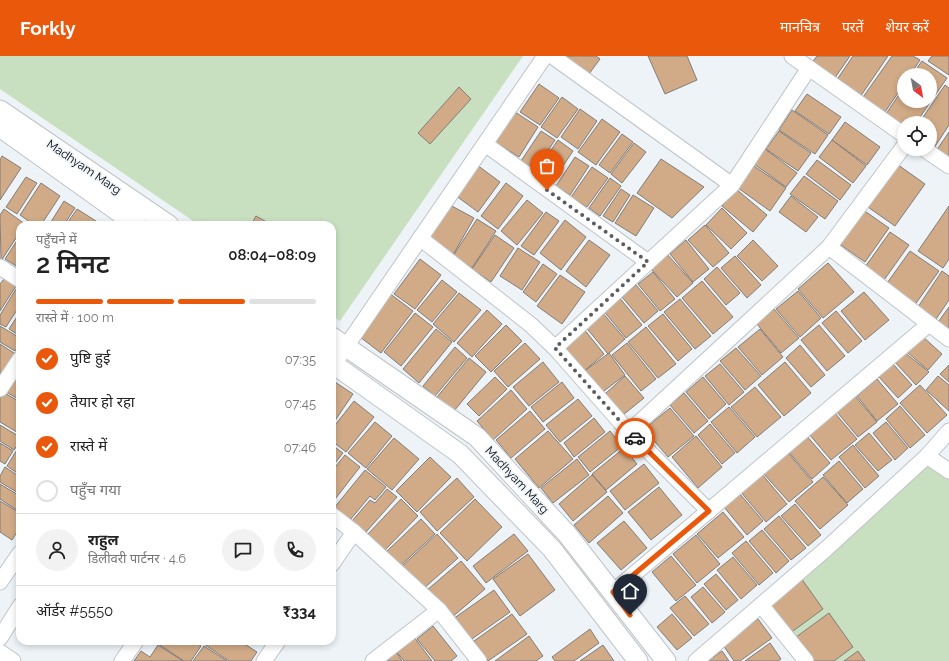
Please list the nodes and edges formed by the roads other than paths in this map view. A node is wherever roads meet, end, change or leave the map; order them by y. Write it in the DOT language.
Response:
graph roads {
  1 [pos="545,56"];
  2 [pos="552,56"];
  3 [pos="792,56"];
  4 [pos="808,68"];
  5 [pos="0,110"];
  6 [pos="0,127"];
  7 [pos="897,130"];
  8 [pos="485,144"];
  9 [pos="897,155"];
  10 [pos="934,156"];
  11 [pos="949,166"];
  12 [pos="732,185"];
  13 [pos="131,221"];
  14 [pos="163,221"];
  15 [pos="420,238"];
  16 [pos="829,247"];
  17 [pos="648,262"];
  18 [pos="0,267"];
  19 [pos="16,277"];
  20 [pos="929,324"];
  21 [pos="949,339"];
  22 [pos="339,341"];
  23 [pos="555,348"];
  24 [pos="336,353"];
  25 [pos="16,365"];
  26 [pos="336,367"];
  27 [pos="0,389"];
  28 [pos="949,431"];
  29 [pos="629,432"];
  30 [pos="927,456"];
  31 [pos="949,471"];
  32 [pos="709,511"];
  33 [pos="336,518"];
  34 [pos="354,532"];
  35 [pos="336,558"];
  36 [pos="16,559"];
  37 [pos="0,582"];
  38 [pos="613,592"];
  39 [pos="761,605"];
  40 [pos="439,610"];
  41 [pos="16,612"];
  42 [pos="0,638"];
  43 [pos="133,645"];
  44 [pos="275,645"];
  45 [pos="0,652"];
  46 [pos="13,661"];
  47 [pos="122,661"];
  48 [pos="264,661"];
  49 [pos="373,661"];
  50 [pos="479,661"];
  51 [pos="638,661"];
  52 [pos="666,661"];
  53 [pos="696,661"];
  54 [pos="806,661"];
  1 -- 8 [label="street"];
  2 -- 12 [label="street"];
  3 -- 4 [label="street"];
  4 -- 7 [label="street"];
  4 -- 12 [label="street"];
  5 -- 14 [label="street, Madhyam Marg"];
  6 -- 13 [label="street, Madhyam Marg"];
  8 -- 15 [label="street"];
  8 -- 17 [label="street"];
  9 -- 16 [label="street"];
  10 -- 11 [label="street"];
  12 -- 17 [label="street"];
  15 -- 22 [label="street"];
  15 -- 23 [label="street"];
  16 -- 20 [label="street"];
  16 -- 29 [label="street"];
  17 -- 23 [label="street"];
  18 -- 19 [label="street"];
  20 -- 21 [label="street"];
  20 -- 32 [label="street"];
  22 -- 24 [label="street"];
  22 -- 38 [label="street, Madhyam Marg"];
  23 -- 29 [label="street"];
  25 -- 27 [label="street"];
  26 -- 51 [label="street, Madhyam Marg"];
  28 -- 30 [label="street"];
  29 -- 32 [label="street"];
  30 -- 31 [label="street"];
  30 -- 39 [label="street"];
  32 -- 38 [label="street"];
  33 -- 34 [label="street"];
  34 -- 35 [label="street"];
  34 -- 40 [label="street"];
  36 -- 37 [label="street"];
  38 -- 52 [label="street, Madhyam Marg"];
  39 -- 53 [label="street"];
  39 -- 54 [label="street"];
  40 -- 49 [label="street"];
  40 -- 50 [label="street"];
  41 -- 42 [label="street"];
  43 -- 47 [label="street"];
  44 -- 48 [label="street"];
  45 -- 46 [label="street"];
}
